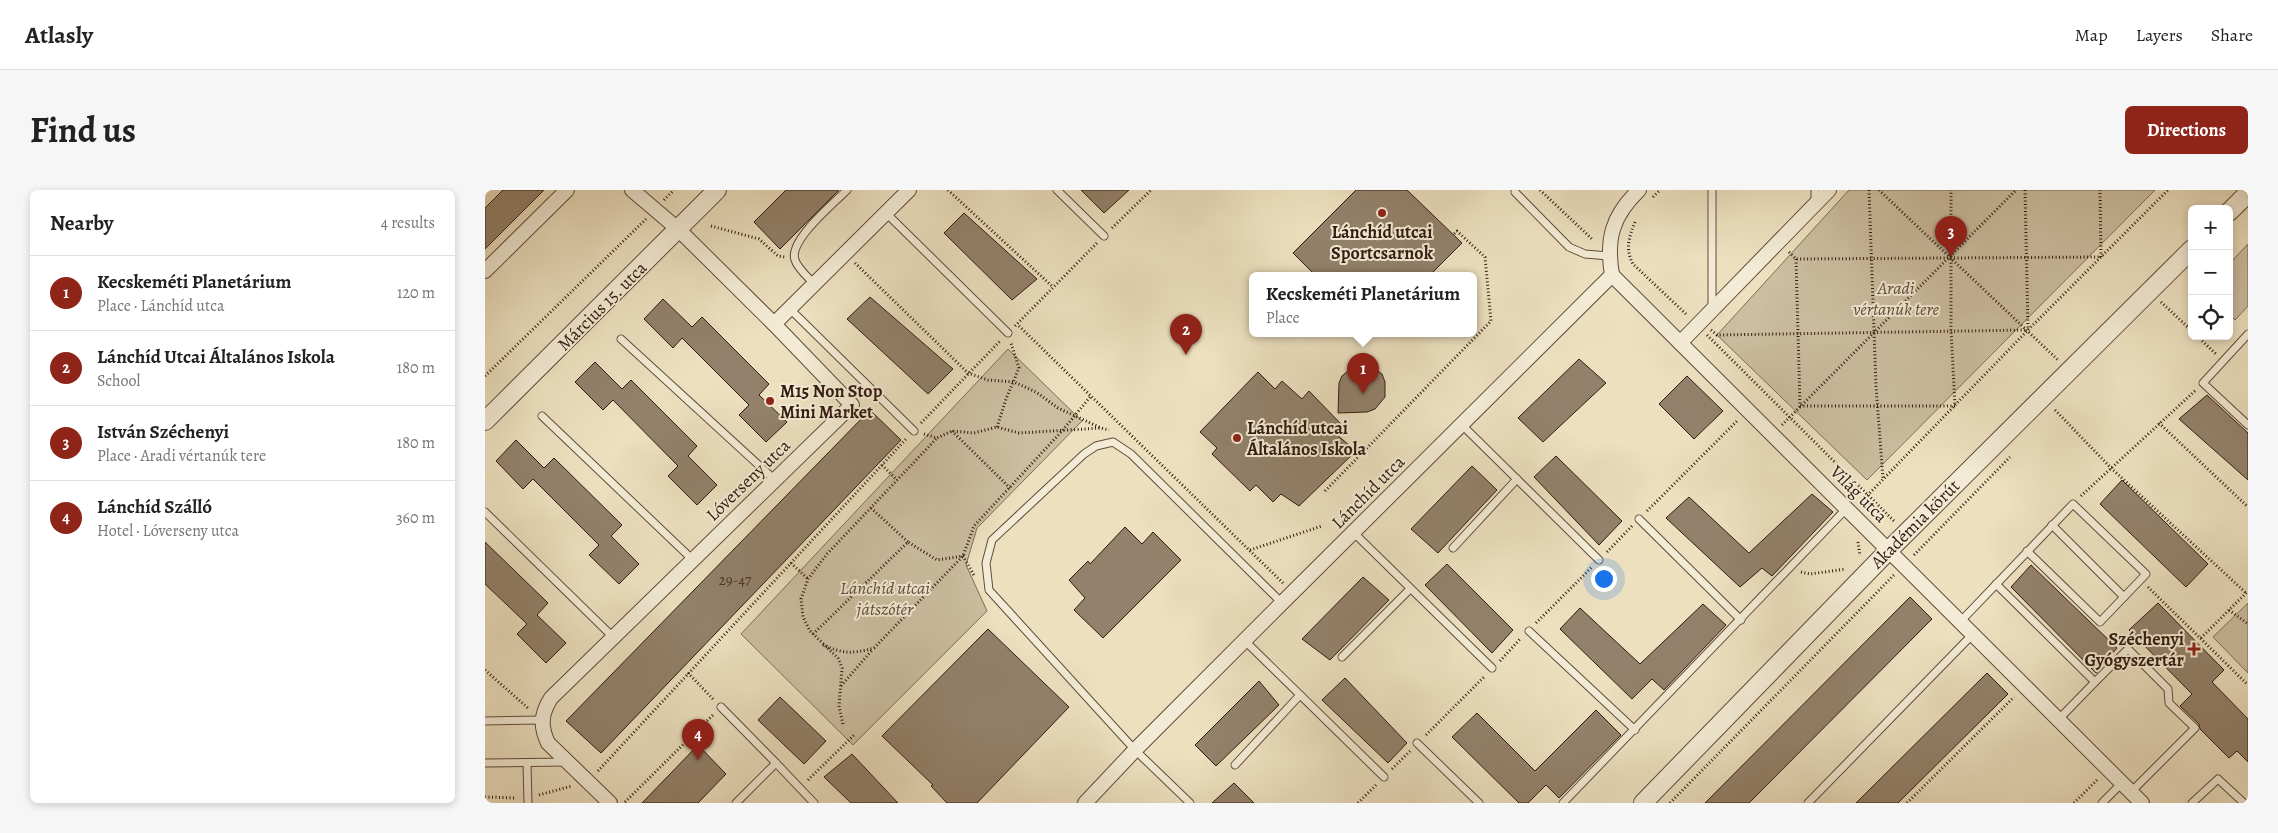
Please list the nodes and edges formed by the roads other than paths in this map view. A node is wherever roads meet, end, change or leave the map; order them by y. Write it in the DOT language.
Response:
graph roads {
  1 [pos="567,190"];
  2 [pos="633,190"];
  3 [pos="717,190"];
  4 [pos="847,190"];
  5 [pos="909,190"];
  6 [pos="1057,190"];
  7 [pos="1639,190"];
  8 [pos="1712,190"];
  9 [pos="1829,190"];
  10 [pos="1515,192"];
  11 [pos="2247,196"];
  12 [pos="1815,197"];
  13 [pos="2233,208"];
  14 [pos="886,213"];
  15 [pos="679,230"];
  16 [pos="1104,236"];
  17 [pos="2191,250"];
  18 [pos="1609,256"];
  19 [pos="485,271"];
  20 [pos="1612,276"];
  21 [pos="815,285"];
  22 [pos="790,309"];
  23 [pos="1712,309"];
  24 [pos="774,324"];
  25 [pos="1008,332"];
  26 [pos="2247,336"];
  27 [pos="621,339"];
  28 [pos="1680,343"];
  29 [pos="542,416"];
  30 [pos="485,421"];
  31 [pos="2248,424"];
  32 [pos="1462,425"];
  33 [pos="914,431"];
  34 [pos="1517,479"];
  35 [pos="775,480"];
  36 [pos="1849,511"];
  37 [pos="485,512"];
  38 [pos="1639,519"];
  39 [pos="2052,526"];
  40 [pos="1354,533"];
  41 [pos="1453,548"];
  42 [pos="1889,550"];
  43 [pos="2027,550"];
  44 [pos="693,560"];
  45 [pos="1599,560"];
  46 [pos="1996,584"];
  47 [pos="1410,589"];
  48 [pos="2124,597"];
  49 [pos="1282,603"];
  50 [pos="1741,620"];
  51 [pos="1960,622"];
  52 [pos="1529,631"];
  53 [pos="1973,634"];
  54 [pos="612,636"];
  55 [pos="1245,641"];
  56 [pos="1342,657"];
  57 [pos="1492,668"];
  58 [pos="2095,682"];
  59 [pos="1300,695"];
  60 [pos="721,707"];
  61 [pos="2059,719"];
  62 [pos="541,720"];
  63 [pos="485,721"];
  64 [pos="1635,730"];
  65 [pos="1417,744"];
  66 [pos="1135,750"];
  67 [pos="569,762"];
  68 [pos="485,763"];
  69 [pos="527,763"];
  70 [pos="776,763"];
  71 [pos="1235,764"];
  72 [pos="1384,777"];
  73 [pos="2127,787"];
  74 [pos="528,803"];
  75 [pos="610,803"];
  76 [pos="736,803"];
  77 [pos="814,803"];
  78 [pos="1085,803"];
  79 [pos="1190,803"];
  80 [pos="1479,803"];
  81 [pos="1563,803"];
  82 [pos="1643,803"];
  83 [pos="1808,803"];
  84 [pos="2102,803"];
  85 [pos="2142,803"];
  86 [pos="2193,803"];
  87 [pos="2244,803"];
  1 -- 19 [label="street"];
  2 -- 15 [label="street"];
  3 -- 15 [label="street, Március 15. utca"];
  4 -- 21 [label="lane"];
  5 -- 14 [label="street"];
  6 -- 16 [label="lane"];
  7 -- 18 [label="street"];
  8 -- 23 [label="lane"];
  9 -- 12 [label="street"];
  10 -- 18 [label="lane"];
  11 -- 13 [label="street"];
  12 -- 23 [label="street"];
  14 -- 21 [label="street"];
  14 -- 25 [label="lane"];
  15 -- 24 [label="street"];
  15 -- 30 [label="street, Március 15. utca"];
  17 -- 42 [label="street, Akadémia körút"];
  18 -- 20 [label="street"];
  20 -- 28 [label="street, Világ utca"];
  20 -- 32 [label="street, Lánchíd utca"];
  21 -- 22 [label="street"];
  22 -- 24 [label="street"];
  22 -- 33 [label="lane"];
  23 -- 28 [label="street"];
  24 -- 35 [label="street, Lóverseny utca"];
  26 -- 31 [label="lane"];
  27 -- 35 [label="lane"];
  28 -- 36 [label="street, Világ utca"];
  29 -- 44 [label="lane"];
  32 -- 34 [label="lane"];
  32 -- 40 [label="street, Lánchíd utca"];
  34 -- 41 [label="lane"];
  34 -- 45 [label="lane"];
  35 -- 44 [label="street, Lóverseny utca"];
  36 -- 42 [label="street, Világ utca"];
  36 -- 50 [label="lane"];
  37 -- 54 [label="lane"];
  38 -- 50 [label="lane"];
  39 -- 43 [label="lane"];
  39 -- 48 [label="lane"];
  39 -- 48 [label="lane"];
  40 -- 47 [label="lane"];
  40 -- 49 [label="street, Lánchíd utca"];
  42 -- 51 [label="street, Világ utca"];
  42 -- 82 [label="street, Akadémia körút"];
  43 -- 46 [label="lane"];
  43 -- 48 [label="lane"];
  44 -- 54 [label="street, Lóverseny utca"];
  46 -- 51 [label="lane"];
  46 -- 58 [label="lane"];
  47 -- 56 [label="lane"];
  47 -- 57 [label="lane"];
  49 -- 55 [label="street, Lánchíd utca"];
  49 -- 66 [label="lane"];
  50 -- 64 [label="lane"];
  51 -- 53 [label="street, Világ utca"];
  52 -- 64 [label="lane"];
  53 -- 61 [label="street, Világ utca"];
  53 -- 83 [label="lane"];
  54 -- 62 [label="street, Lóverseny utca"];
  55 -- 59 [label="lane"];
  55 -- 66 [label="street, Lánchíd utca"];
  58 -- 61 [label="lane"];
  58 -- 73 [label="lane"];
  59 -- 71 [label="lane"];
  59 -- 72 [label="lane"];
  60 -- 70 [label="lane"];
  61 -- 73 [label="street, Világ utca"];
  62 -- 63 [label="lane"];
  62 -- 67 [label="street"];
  64 -- 81 [label="lane"];
  65 -- 80 [label="lane"];
  66 -- 78 [label="street, Lánchíd utca"];
  66 -- 79 [label="lane"];
  67 -- 69 [label="lane"];
  67 -- 75 [label="street"];
  68 -- 69 [label="lane"];
  69 -- 74 [label="lane"];
  70 -- 76 [label="lane"];
  70 -- 77 [label="lane"];
  73 -- 84 [label="lane"];
  73 -- 85 [label="street, Világ utca"];
  86 -- 87 [label="lane"];
}
